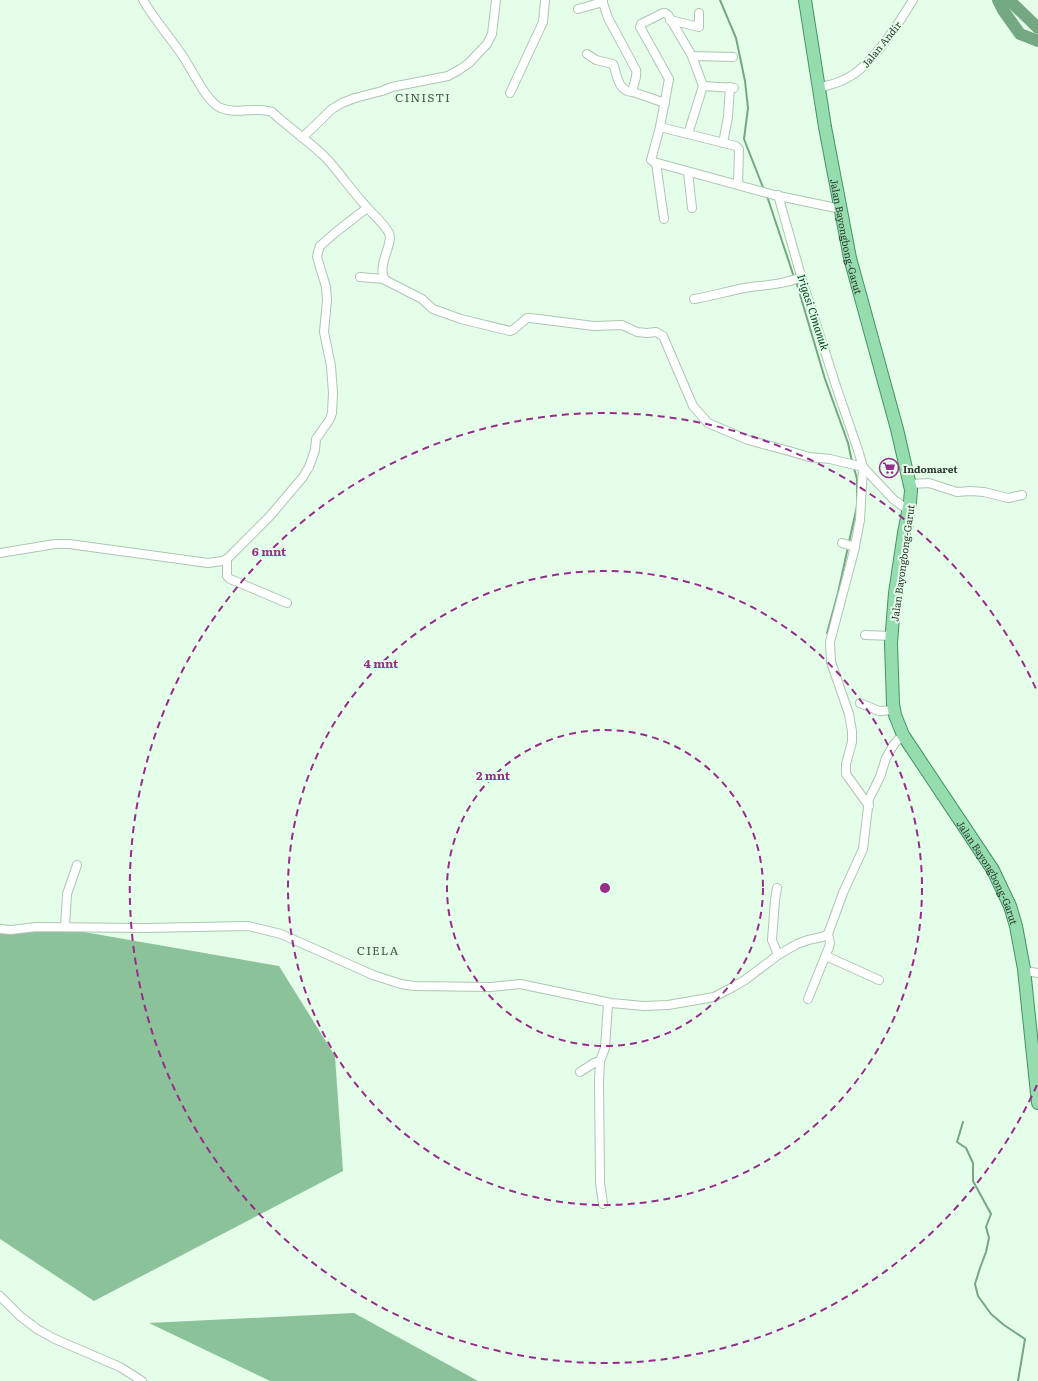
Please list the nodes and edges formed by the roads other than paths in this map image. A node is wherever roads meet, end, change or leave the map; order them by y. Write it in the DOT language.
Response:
graph roads {
  1 [pos="143,0"];
  2 [pos="496,0"];
  3 [pos="545,0"];
  4 [pos="804,0"];
  5 [pos="913,0"];
  6 [pos="602,1"];
  7 [pos="578,9"];
  8 [pos="698,13"];
  9 [pos="670,20"];
  10 [pos="587,54"];
  11 [pos="692,56"];
  12 [pos="733,57"];
  13 [pos="703,86"];
  14 [pos="820,87"];
  15 [pos="633,92"];
  16 [pos="510,93"];
  17 [pos="665,103"];
  18 [pos="660,127"];
  19 [pos="688,134"];
  20 [pos="302,138"];
  21 [pos="723,143"];
  22 [pos="656,163"];
  23 [pos="688,172"];
  24 [pos="738,185"];
  25 [pos="776,195"];
  26 [pos="367,208"];
  27 [pos="692,208"];
  28 [pos="841,209"];
  29 [pos="664,219"];
  30 [pos="360,277"];
  31 [pos="798,278"];
  32 [pos="384,279"];
  33 [pos="694,300"];
  34 [pos="859,466"];
  35 [pos="910,484"];
  36 [pos="1022,495"];
  37 [pos="908,510"];
  38 [pos="0,553"];
  39 [pos="227,559"];
  40 [pos="287,603"];
  41 [pos="865,636"];
  42 [pos="892,636"];
  43 [pos="860,703"];
  44 [pos="894,710"];
  45 [pos="903,735"];
  46 [pos="869,803"];
  47 [pos="77,865"];
  48 [pos="777,888"];
  49 [pos="65,927"];
  50 [pos="0,929"];
  51 [pos="828,934"];
  52 [pos="778,955"];
  53 [pos="826,956"];
  54 [pos="1024,971"];
  55 [pos="1038,973"];
  56 [pos="879,980"];
  57 [pos="808,999"];
  58 [pos="608,1003"];
  59 [pos="1035,1046"];
  60 [pos="600,1061"];
  61 [pos="580,1072"];
  62 [pos="1038,1103"];
  63 [pos="603,1204"];
  64 [pos="0,1296"];
  65 [pos="142,1381"];
  1 -- 20 [label="street"];
  2 -- 20 [label="street"];
  3 -- 16 [label="street"];
  4 -- 14 [label="main road, Jalan Bayongbong-Garut"];
  5 -- 14 [label="street, Jalan Andir"];
  6 -- 7 [label="street"];
  6 -- 15 [label="street"];
  8 -- 9 [label="street"];
  9 -- 11 [label="street"];
  9 -- 17 [label="street"];
  10 -- 15 [label="street"];
  11 -- 12 [label="street"];
  11 -- 13 [label="street"];
  13 -- 19 [label="street"];
  13 -- 21 [label="street"];
  14 -- 28 [label="main road, Jalan Bayongbong-Garut"];
  15 -- 17 [label="street"];
  17 -- 18 [label="street"];
  18 -- 19 [label="street"];
  18 -- 22 [label="street"];
  19 -- 21 [label="street"];
  20 -- 26 [label="street"];
  21 -- 24 [label="street"];
  22 -- 23 [label="street"];
  22 -- 29 [label="street"];
  23 -- 24 [label="street"];
  23 -- 27 [label="street"];
  24 -- 25 [label="street"];
  25 -- 28 [label="street"];
  25 -- 31 [label="street"];
  26 -- 32 [label="street"];
  26 -- 39 [label="street"];
  28 -- 35 [label="main road, Jalan Bayongbong-Garut"];
  30 -- 32 [label="street"];
  31 -- 33 [label="street"];
  31 -- 34 [label="street"];
  32 -- 34 [label="street"];
  34 -- 37 [label="street"];
  34 -- 46 [label="street"];
  35 -- 36 [label="street"];
  35 -- 37 [label="main road, Jalan Bayongbong-Garut"];
  37 -- 42 [label="main road, Jalan Bayongbong-Garut"];
  38 -- 39 [label="street"];
  39 -- 40 [label="street"];
  41 -- 42 [label="street"];
  42 -- 44 [label="main road, Jalan Bayongbong-Garut"];
  43 -- 44 [label="street"];
  44 -- 45 [label="main road, Jalan Bayongbong-Garut"];
  45 -- 46 [label="street"];
  45 -- 54 [label="main road, Jalan Bayongbong-Garut"];
  46 -- 51 [label="street"];
  47 -- 49 [label="street"];
  48 -- 52 [label="street"];
  49 -- 50 [label="street"];
  49 -- 58 [label="street"];
  51 -- 52 [label="street"];
  51 -- 53 [label="street"];
  52 -- 58 [label="street"];
  53 -- 56 [label="street"];
  53 -- 57 [label="street"];
  54 -- 55 [label="street"];
  54 -- 59 [label="main road, Jalan Bayongbong-Garut"];
  58 -- 60 [label="street"];
  59 -- 62 [label="main road, Jalan Bayongbong-Garut"];
  60 -- 61 [label="street"];
  60 -- 63 [label="street"];
  64 -- 65 [label="street"];
}
